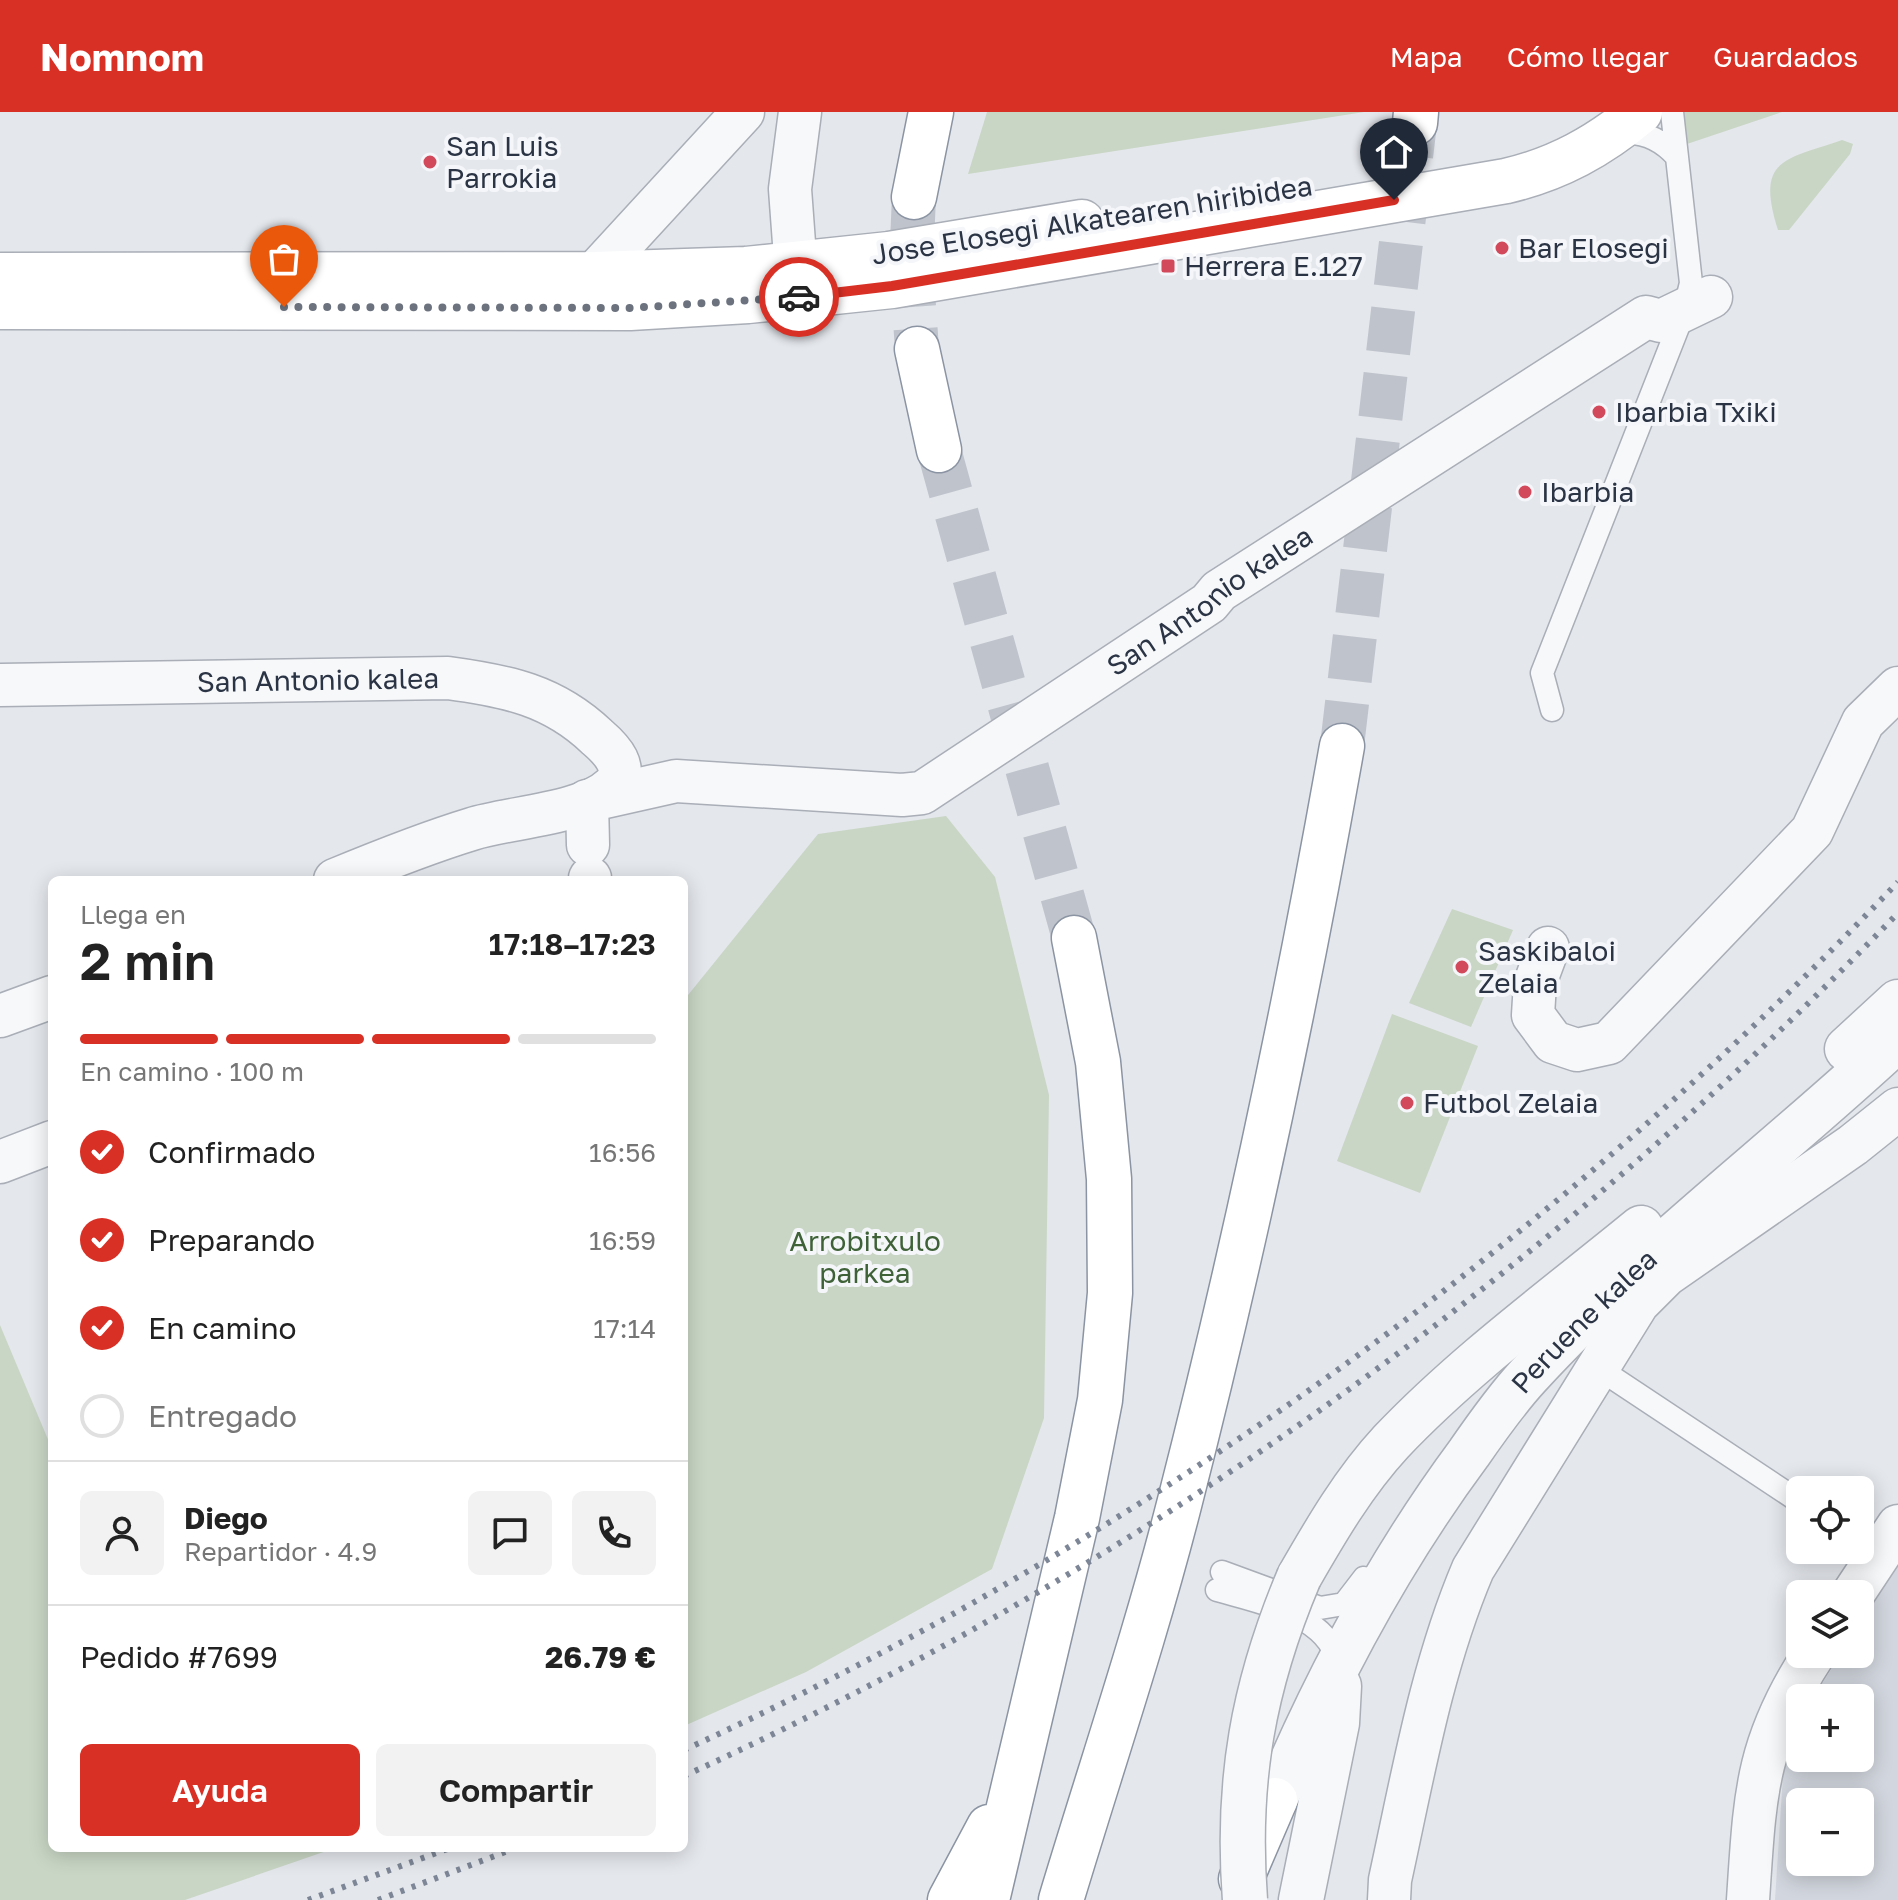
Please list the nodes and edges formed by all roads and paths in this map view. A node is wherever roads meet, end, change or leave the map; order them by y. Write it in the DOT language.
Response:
graph roads {
  1 [pos="743,112"];
  2 [pos="800,112"];
  3 [pos="931,112"];
  4 [pos="1672,112"];
  5 [pos="1616,120"];
  6 [pos="1677,157"];
  7 [pos="914,197"];
  8 [pos="594,274"];
  9 [pos="0,275"];
  10 [pos="797,281"];
  11 [pos="1698,304"];
  12 [pos="0,307"];
  13 [pos="917,349"];
  14 [pos="939,450"];
  15 [pos="0,685"];
  16 [pos="1898,688"];
  17 [pos="1552,710"];
  18 [pos="1342,746"];
  19 [pos="618,763"];
  20 [pos="676,781"];
  21 [pos="587,801"];
  22 [pos="589,868"];
  23 [pos="346,876"];
  24 [pos="1074,938"];
  25 [pos="1548,948"];
  26 [pos="48,998"];
  27 [pos="1898,1002"];
  28 [pos="0,1016"];
  29 [pos="1898,1039"];
  30 [pos="1898,1109"];
  31 [pos="48,1144"];
  32 [pos="0,1162"];
  33 [pos="1598,1368"];
  34 [pos="1451,1477"];
  35 [pos="1786,1493"];
  36 [pos="1879,1541"];
  37 [pos="1860,1580"];
  38 [pos="1338,1662"];
  39 [pos="1805,1668"];
  40 [pos="1017,1775"];
  41 [pos="1275,1800"];
  42 [pos="950,1900"];
  43 [pos="987,1900"];
  44 [pos="1061,1900"];
  45 [pos="1232,1900"];
  46 [pos="1245,1900"];
  47 [pos="1301,1900"];
  48 [pos="1389,1900"];
  49 [pos="1748,1900"];
  1 -- 8 [label="street"];
  2 -- 10 [label="street"];
  3 -- 7 [label="main road"];
  4 -- 6 [label="lane"];
  5 -- 6 [label="lane"];
  5 -- 10 [label="main road, Jose Elosegi Alkatearen hiribidea"];
  6 -- 11 [label="lane"];
  8 -- 9 [label="main road, Jose Elosegi Alkatearen hiribidea"];
  8 -- 10 [label="main road, Jose Elosegi Alkatearen hiribidea"];
  10 -- 12 [label="main road, Jose Elosegi Alkatearen hiribidea"];
  11 -- 17 [label="lane"];
  11 -- 20 [label="street, San Antonio kalea"];
  13 -- 14 [label="main road"];
  15 -- 19 [label="street, San Antonio kalea"];
  16 -- 25 [label="street"];
  18 -- 44 [label="main road"];
  19 -- 20 [label="street, San Antonio kalea"];
  19 -- 21 [label="street"];
  20 -- 21 [label="street, San Antonio kalea"];
  21 -- 22 [label="street"];
  21 -- 23 [label="street, San Antonio kalea"];
  24 -- 40 [label="main road"];
  26 -- 28 [label="street"];
  27 -- 46 [label="street, Peruene kalea, bridge"];
  29 -- 34 [label="street, Peruene kalea"];
  30 -- 33 [label="street"];
  31 -- 32 [label="street"];
  33 -- 35 [label="lane"];
  33 -- 48 [label="street"];
  34 -- 38 [label="street, Peruene kalea"];
  34 -- 38 [label="lane"];
  36 -- 37 [label="street"];
  38 -- 41 [label="street, Peruene kalea"];
  38 -- 47 [label="street, Peruene kalea"];
  39 -- 49 [label="street"];
  40 -- 42 [label="main road"];
  40 -- 43 [label="main road"];
  41 -- 45 [label="main road"];
}
